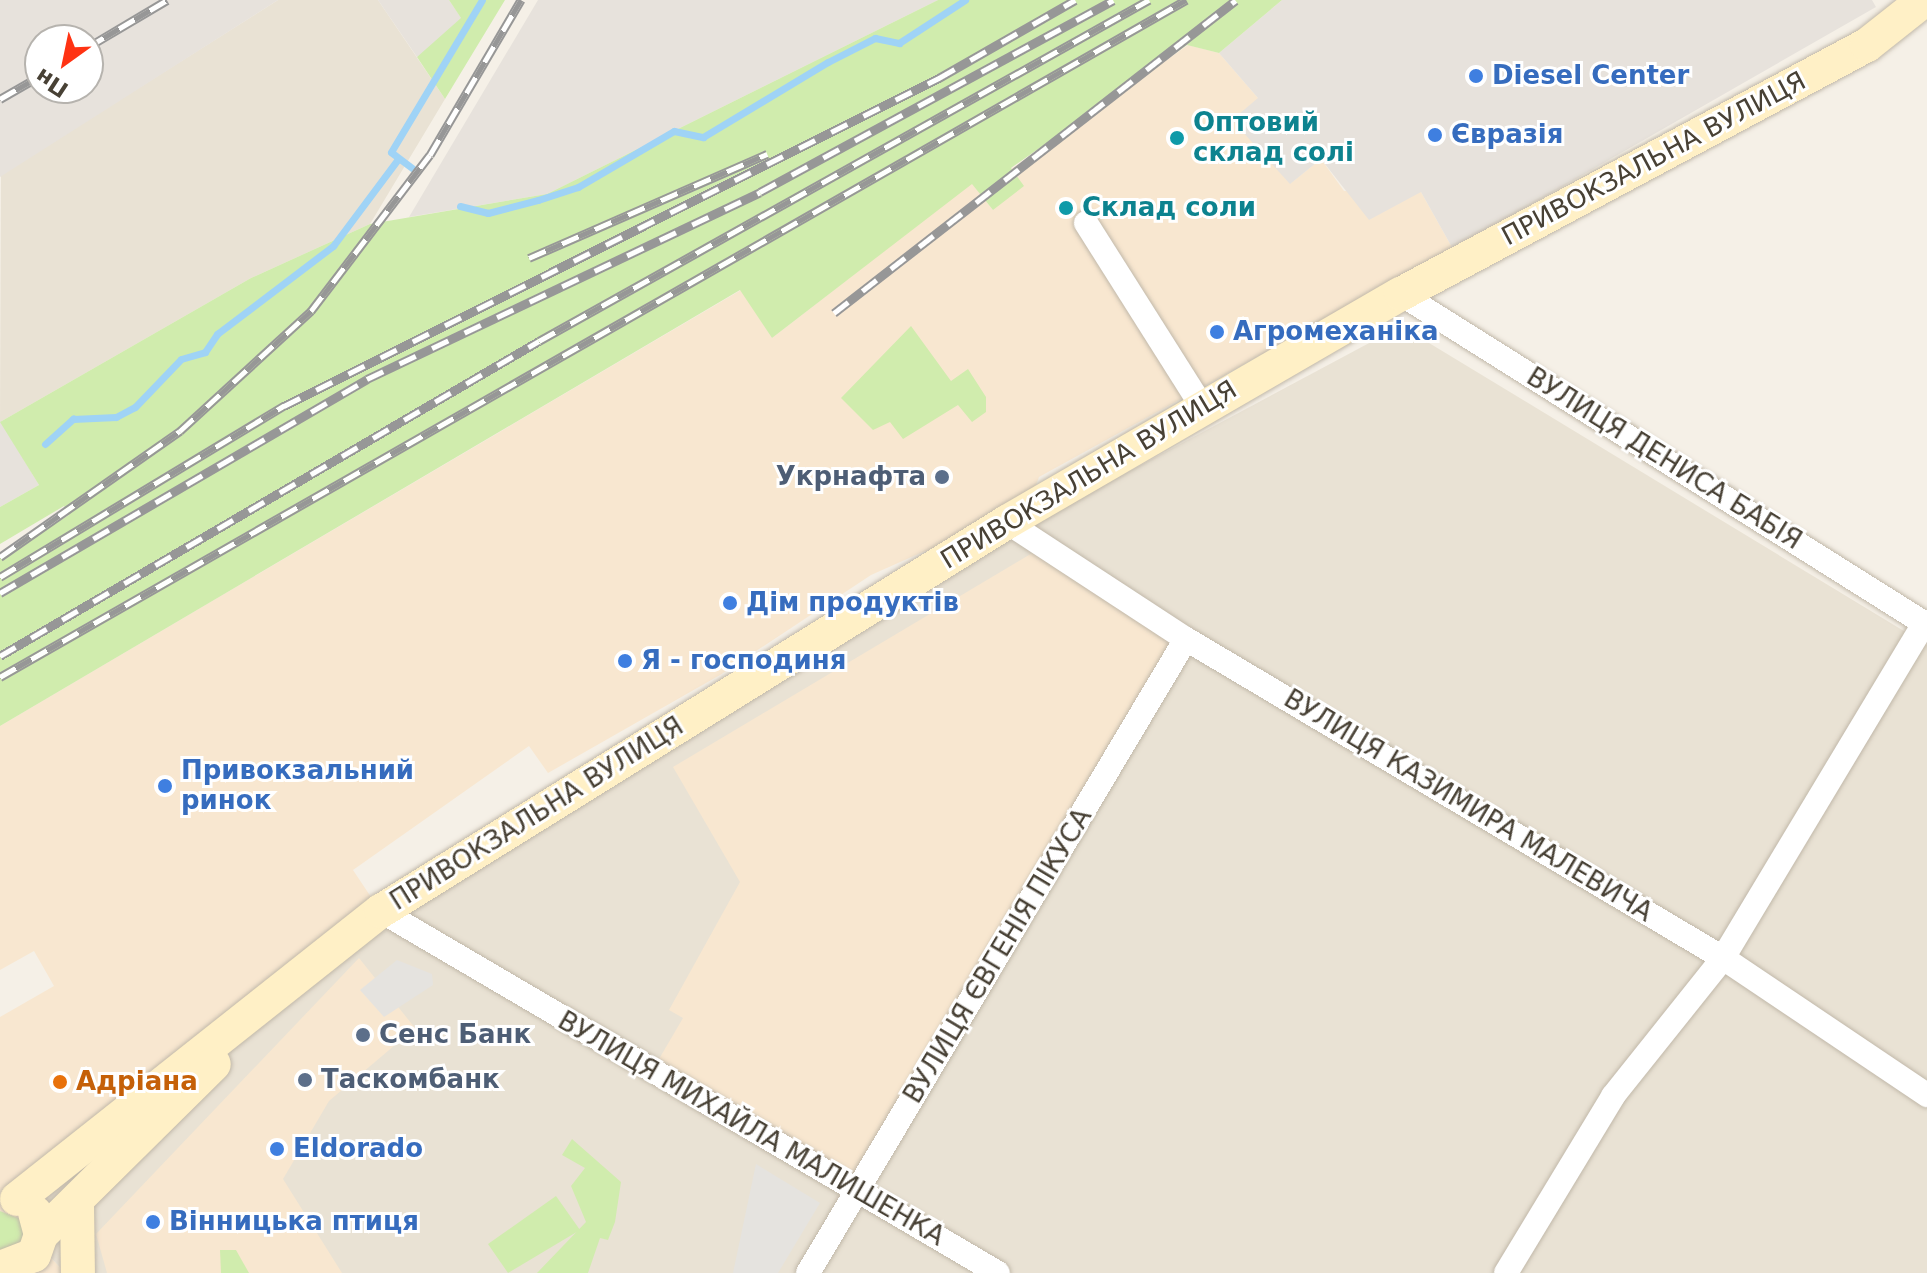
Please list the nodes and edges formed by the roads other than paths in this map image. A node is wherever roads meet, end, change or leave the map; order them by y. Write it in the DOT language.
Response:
graph roads {
  1 [pos="1924,0"];
  2 [pos="1086,223"];
  3 [pos="1401,294"];
  4 [pos="1203,408"];
  5 [pos="1007,522"];
  6 [pos="1926,624"];
  7 [pos="1186,639"];
  8 [pos="381,911"];
  9 [pos="1723,958"];
  10 [pos="281,994"];
  11 [pos="1927,1095"];
  12 [pos="858,1193"];
  13 [pos="6,1197"];
  14 [pos="77,1205"];
  15 [pos="39,1252"];
  16 [pos="0,1268"];
  17 [pos="66,1273"];
  18 [pos="78,1273"];
  19 [pos="808,1273"];
  20 [pos="998,1273"];
  21 [pos="1506,1273"];
  1 -- 3 [label="main road, ПРИВОКЗАЛЬНА ВУЛИЦЯ"];
  2 -- 4 [label="street"];
  3 -- 4 [label="main road, ПРИВОКЗАЛЬНА ВУЛИЦЯ"];
  3 -- 6 [label="street, ВУЛИЦЯ ДЕНИСА БАБІЯ"];
  4 -- 5 [label="main road, ПРИВОКЗАЛЬНА ВУЛИЦЯ"];
  5 -- 7 [label="street, ВУЛИЦЯ КАЗИМИРА МАЛЕВИЧА"];
  5 -- 8 [label="main road, ПРИВОКЗАЛЬНА ВУЛИЦЯ"];
  6 -- 9 [label="street"];
  7 -- 9 [label="street, ВУЛИЦЯ КАЗИМИРА МАЛЕВИЧА"];
  7 -- 12 [label="street, ВУЛИЦЯ ЄВГЕНІЯ ПІКУСА"];
  8 -- 10 [label="main road, ПРИВОКЗАЛЬНА ВУЛИЦЯ"];
  8 -- 12 [label="street, ВУЛИЦЯ МИХАЙЛА МАЛИШЕНКА"];
  9 -- 11 [label="street, ВУЛИЦЯ КАЗИМИРА МАЛЕВИЧА"];
  9 -- 21 [label="street"];
  10 -- 13 [label="main road"];
  10 -- 14 [label="main road"];
  12 -- 19 [label="street, ВУЛИЦЯ ЄВГЕНІЯ ПІКУСА"];
  12 -- 20 [label="street, ВУЛИЦЯ МИХАЙЛА МАЛИШЕНКА"];
  13 -- 15 [label="main road"];
  14 -- 15 [label="main road"];
  14 -- 18 [label="main road"];
  15 -- 16 [label="main road"];
  15 -- 17 [label="main road"];
}
